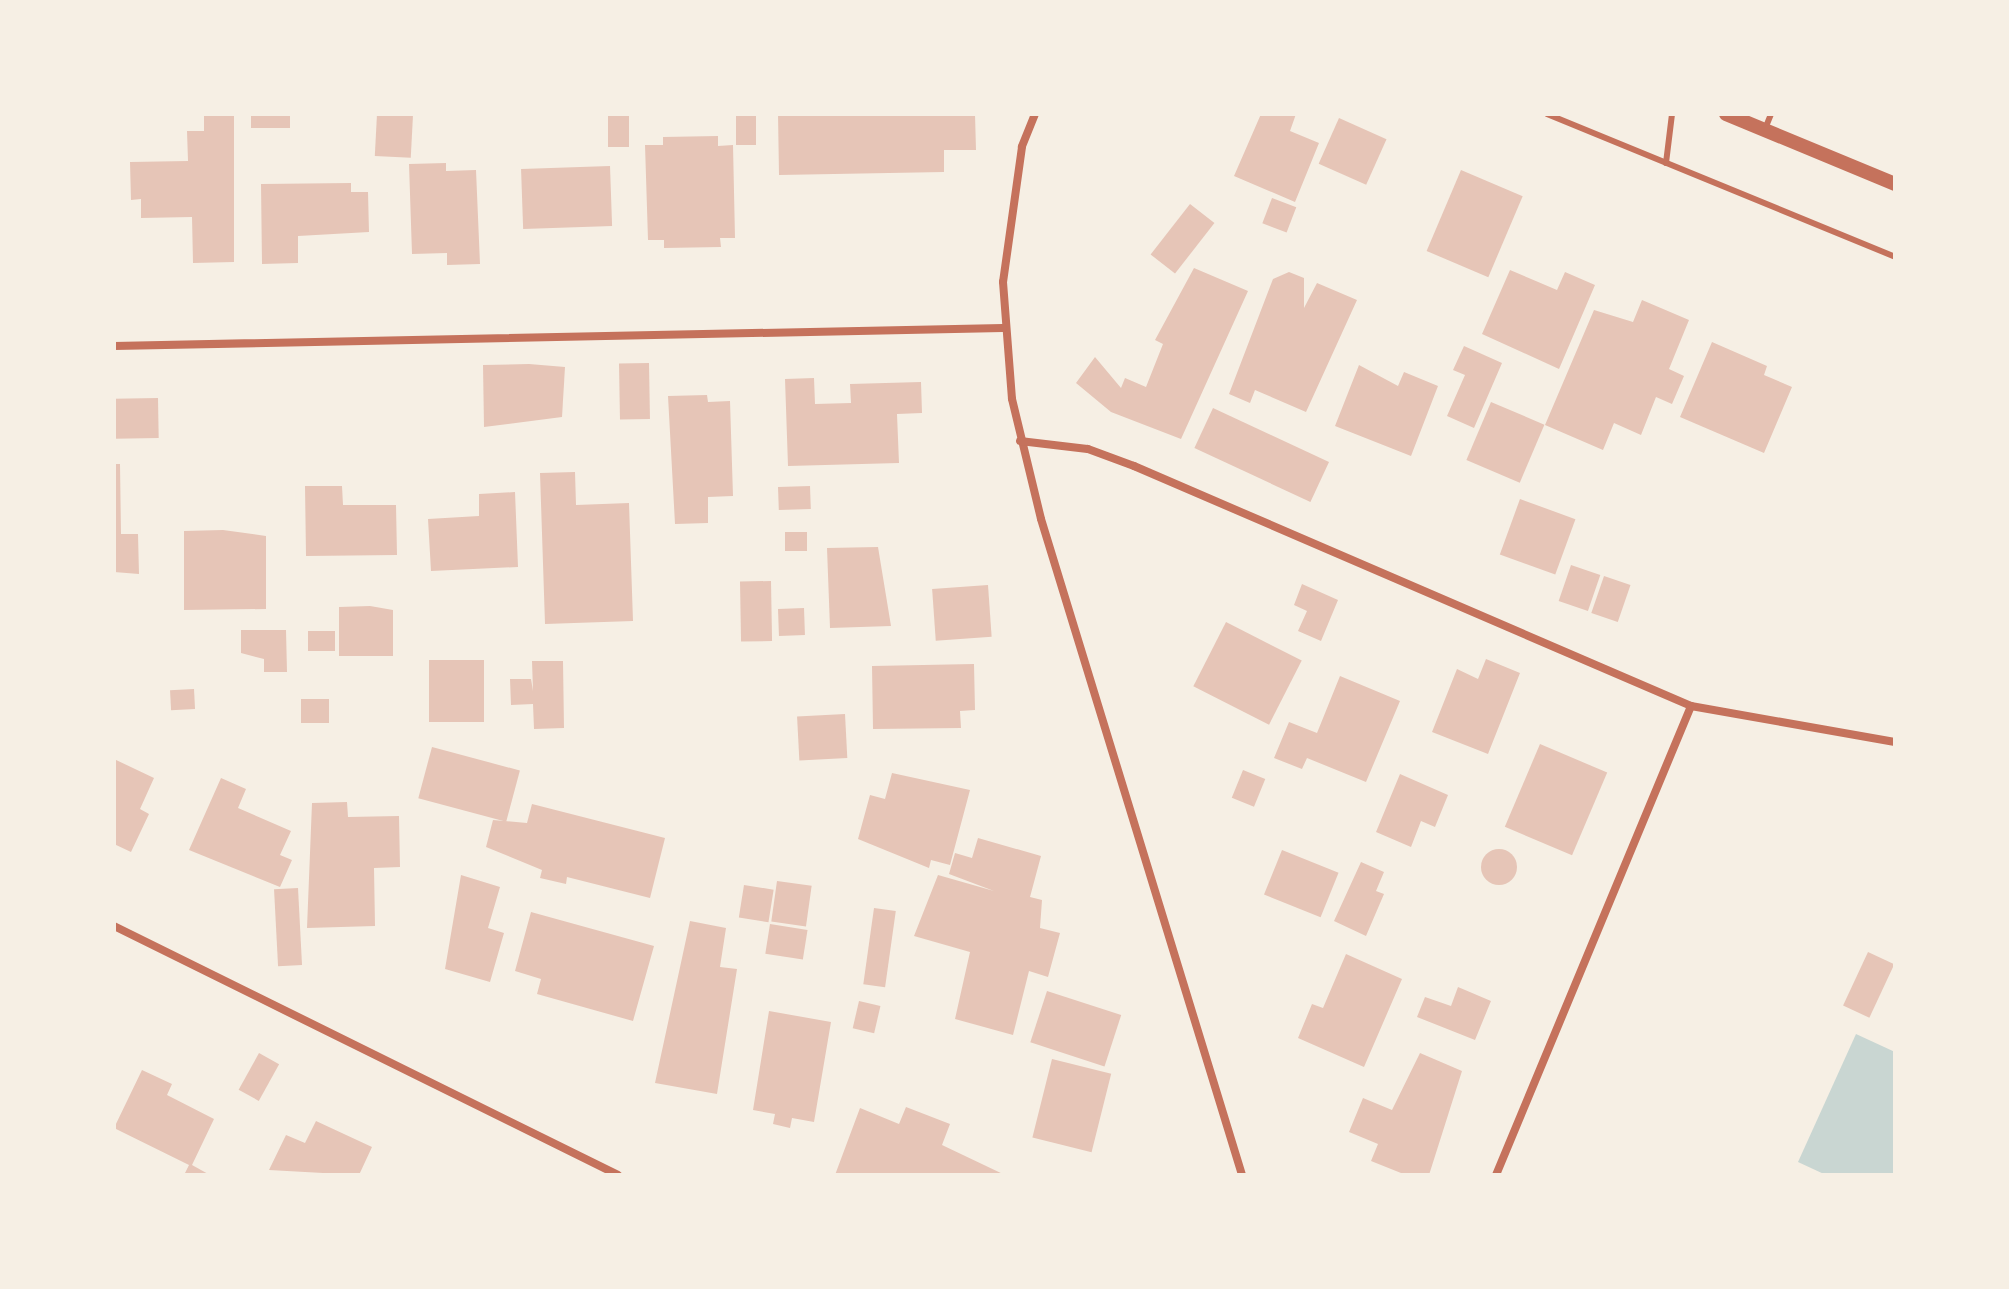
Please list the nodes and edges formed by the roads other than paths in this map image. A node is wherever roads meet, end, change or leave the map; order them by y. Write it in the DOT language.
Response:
graph roads {
  1 [pos="1035,114"];
  2 [pos="1547,114"];
  3 [pos="1672,114"];
  4 [pos="1726,114"];
  5 [pos="1771,114"];
  6 [pos="1765,131"];
  7 [pos="1666,163"];
  8 [pos="1895,184"];
  9 [pos="1895,257"];
  10 [pos="1003,328"];
  11 [pos="114,346"];
  12 [pos="1020,441"];
  13 [pos="1691,706"];
  14 [pos="1895,742"];
  15 [pos="114,926"];
  16 [pos="618,1175"];
  17 [pos="1242,1175"];
  18 [pos="1496,1175"];
  1 -- 10 [label="street"];
  2 -- 7 [label="lane"];
  3 -- 7 [label="lane"];
  4 -- 6 [label="street"];
  5 -- 6 [label="lane"];
  6 -- 8 [label="street"];
  7 -- 9 [label="lane"];
  10 -- 11 [label="street"];
  10 -- 12 [label="street"];
  12 -- 13 [label="street"];
  12 -- 17 [label="street"];
  13 -- 14 [label="street"];
  13 -- 18 [label="street"];
  15 -- 16 [label="street"];
}
